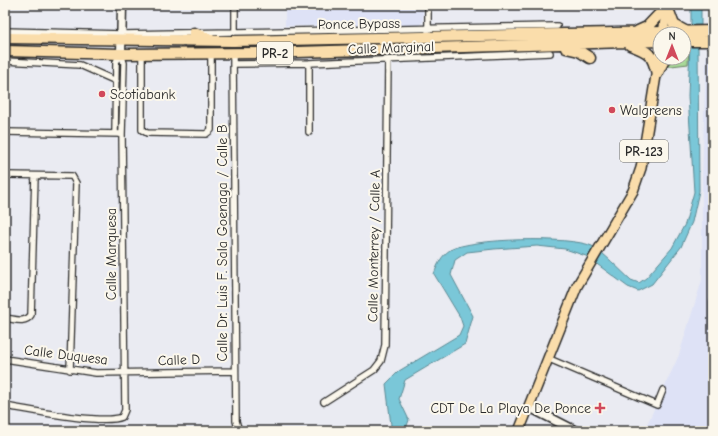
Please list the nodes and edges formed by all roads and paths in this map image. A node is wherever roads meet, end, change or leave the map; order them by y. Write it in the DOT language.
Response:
graph roads {
  1 [pos="122,5"];
  2 [pos="235,5"];
  3 [pos="428,5"];
  4 [pos="667,5"];
  5 [pos="557,26"];
  6 [pos="664,26"];
  7 [pos="675,26"];
  8 [pos="5,31"];
  9 [pos="713,31"];
  10 [pos="235,32"];
  11 [pos="635,32"];
  12 [pos="194,33"];
  13 [pos="428,33"];
  14 [pos="577,33"];
  15 [pos="652,35"];
  16 [pos="692,35"];
  17 [pos="692,37"];
  18 [pos="5,38"];
  19 [pos="122,38"];
  20 [pos="652,38"];
  21 [pos="713,40"];
  22 [pos="218,41"];
  23 [pos="626,43"];
  24 [pos="428,49"];
  25 [pos="551,49"];
  26 [pos="142,53"];
  27 [pos="5,54"];
  28 [pos="121,54"];
  29 [pos="211,54"];
  30 [pos="590,58"];
  31 [pos="233,59"];
  32 [pos="388,60"];
  33 [pos="309,63"];
  34 [pos="658,66"];
  35 [pos="661,66"];
  36 [pos="657,74"];
  37 [pos="116,81"];
  38 [pos="115,107"];
  39 [pos="124,108"];
  40 [pos="5,132"];
  41 [pos="309,132"];
  42 [pos="115,134"];
  43 [pos="122,134"];
  44 [pos="5,175"];
  45 [pos="35,176"];
  46 [pos="713,302"];
  47 [pos="5,318"];
  48 [pos="713,326"];
  49 [pos="546,358"];
  50 [pos="5,359"];
  51 [pos="70,370"];
  52 [pos="235,371"];
  53 [pos="124,374"];
  54 [pos="663,390"];
  55 [pos="324,402"];
  56 [pos="5,406"];
  57 [pos="529,407"];
  58 [pos="239,431"];
  59 [pos="519,431"];
  60 [pos="576,431"];
  1 -- 19 [label="street"];
  2 -- 10 [label="street"];
  3 -- 13 [label="street"];
  4 -- 6 [label="main road"];
  4 -- 7 [label="highway"];
  4 -- 11 [label="highway"];
  5 -- 13 [label="street"];
  5 -- 14 [label="highway"];
  8 -- 19 [label="street"];
  9 -- 16 [label="highway, Ponce Bypass / PR-2"];
  10 -- 12 [label="street"];
  10 -- 13 [label="street"];
  11 -- 14 [label="highway, Ponce Bypass / PR-2"];
  11 -- 15 [label="highway, Ponce Bypass / PR-2"];
  12 -- 19 [label="street"];
  12 -- 22 [label="highway"];
  13 -- 14 [label="highway, Ponce Bypass / PR-2"];
  13 -- 22 [label="highway, Ponce Bypass / PR-2"];
  13 -- 24 [label="street"];
  17 -- 21 [label="highway, Ponce Bypass / PR-2"];
  18 -- 19 [label="highway, Ponce Bypass / PR-2"];
  19 -- 22 [label="highway, Ponce Bypass / PR-2"];
  19 -- 28 [label="street"];
  20 -- 23 [label="highway, Ponce Bypass / PR-2"];
  23 -- 25 [label="highway, Ponce Bypass / PR-2"];
  23 -- 36 [label="highway"];
  24 -- 25 [label="highway, Ponce Bypass / PR-2"];
  24 -- 31 [label="highway, Ponce Bypass / PR-2"];
  25 -- 30 [label="highway"];
  25 -- 32 [label="street, Calle Marginal"];
  26 -- 28 [label="highway, Ponce Bypass / PR-2"];
  26 -- 29 [label="highway, Ponce Bypass / PR-2"];
  26 -- 29 [label="street"];
  27 -- 28 [label="highway, Ponce Bypass / PR-2"];
  27 -- 37 [label="street"];
  28 -- 37 [label="street"];
  28 -- 39 [label="street, Calle Marquesa"];
  29 -- 31 [label="highway, Ponce Bypass / PR-2"];
  31 -- 33 [label="street, Calle Marginal"];
  31 -- 52 [label="street, Calle Dr. Luis F. Sala Goenaga / Calle B"];
  32 -- 33 [label="street, Calle Marginal"];
  32 -- 55 [label="street, Calle Monterrey / Calle A"];
  33 -- 41 [label="street"];
  34 -- 36 [label="main road, PR-123"];
  35 -- 36 [label="highway"];
  36 -- 49 [label="main road, PR-123"];
  37 -- 38 [label="street"];
  38 -- 39 [label="street"];
  38 -- 42 [label="street"];
  39 -- 43 [label="street, Calle Marquesa"];
  40 -- 42 [label="street"];
  42 -- 43 [label="street"];
  43 -- 53 [label="street, Calle Marquesa"];
  44 -- 45 [label="street"];
  45 -- 47 [label="street"];
  45 -- 51 [label="street"];
  46 -- 48 [label="street"];
  49 -- 54 [label="street"];
  49 -- 57 [label="main road, PR-123"];
  50 -- 51 [label="street, Calle Duquesa"];
  51 -- 53 [label="street, Calle Duquesa"];
  52 -- 53 [label="street, Calle D"];
  52 -- 58 [label="street, Calle Dr. Luis F. Sala Goenaga / Calle B"];
  53 -- 56 [label="street, Calle Marquesa"];
  57 -- 59 [label="main road, PR-123"];
  57 -- 60 [label="street"];
}
